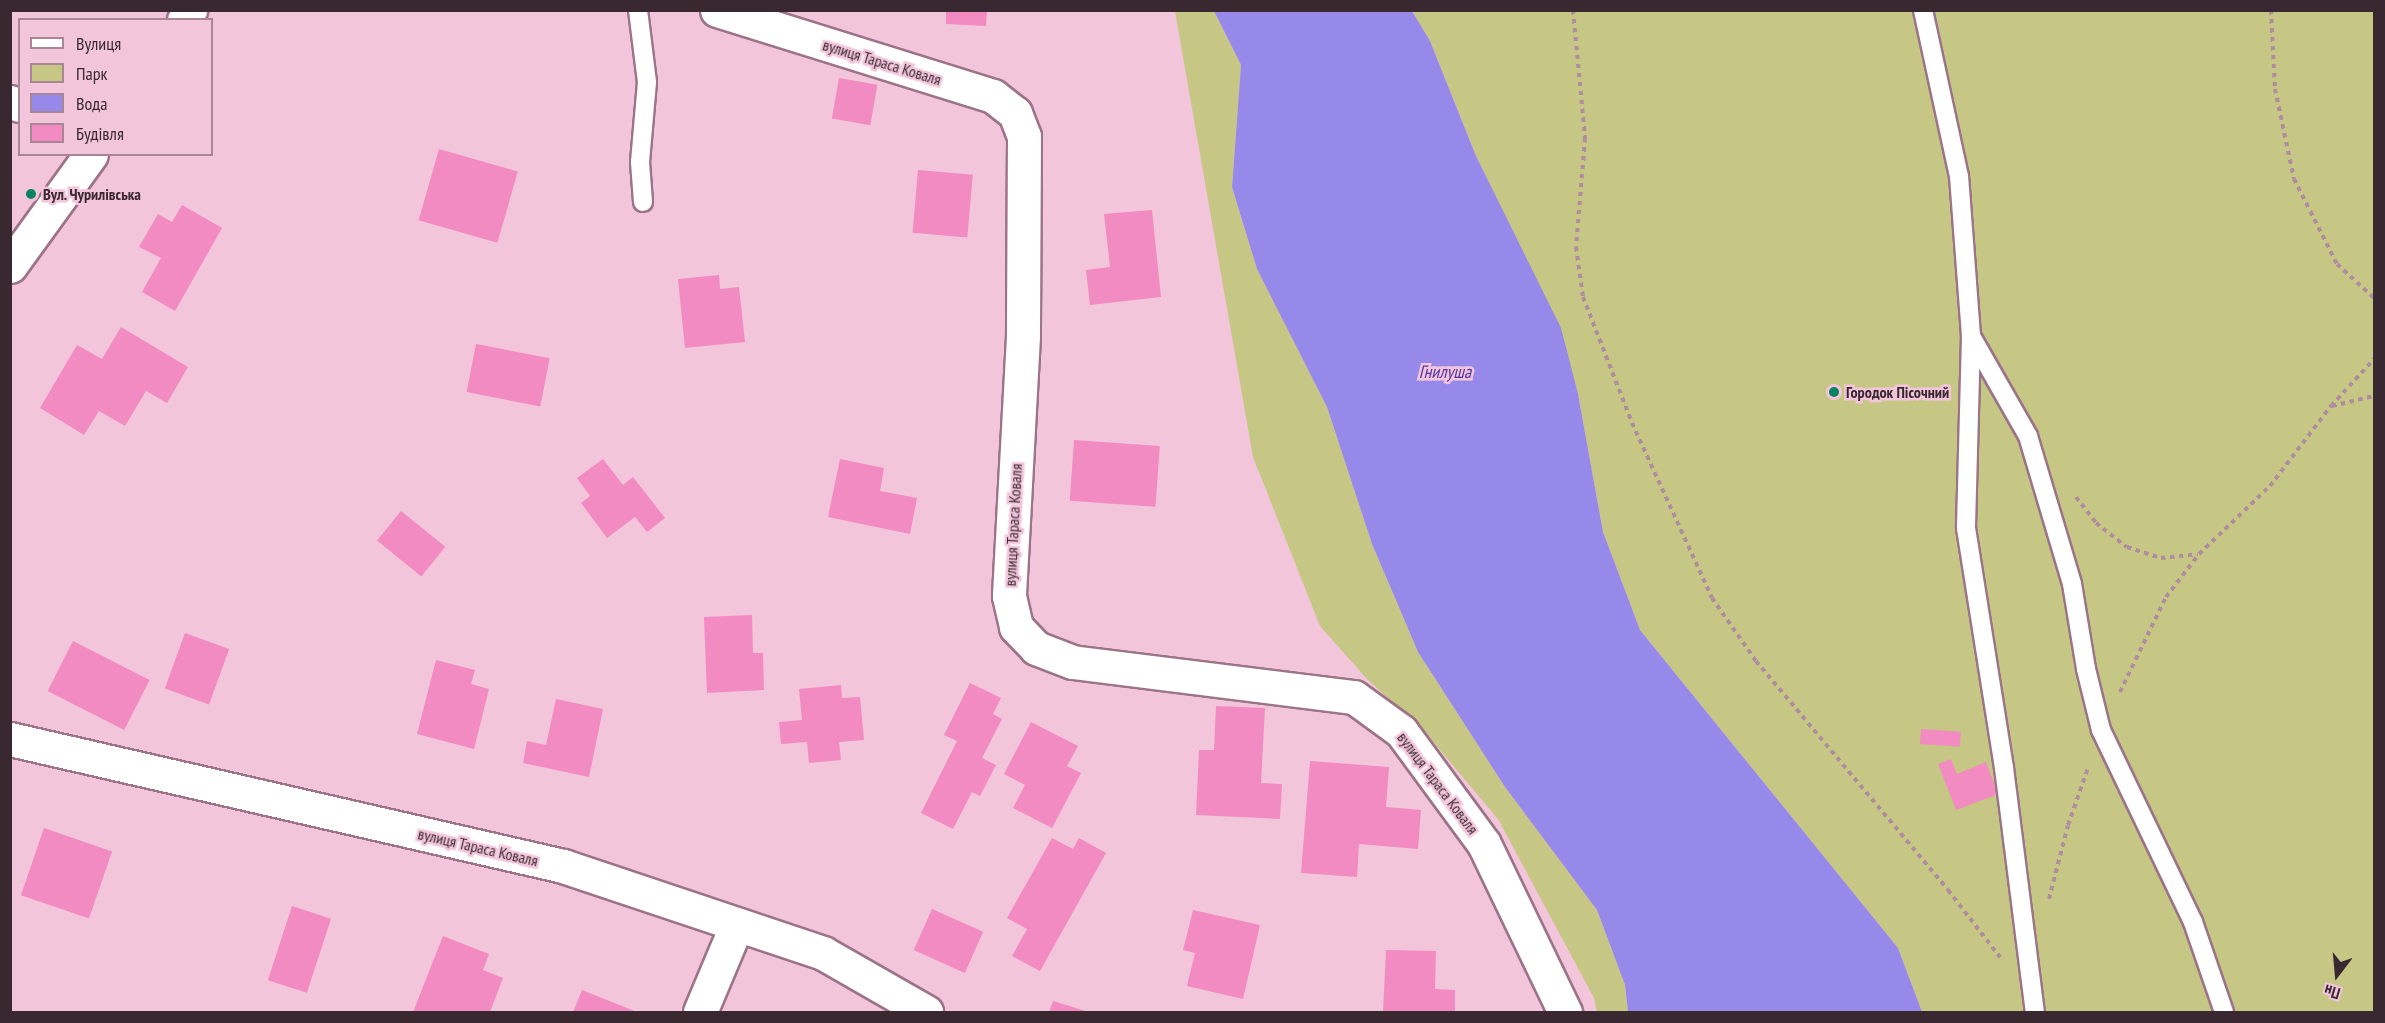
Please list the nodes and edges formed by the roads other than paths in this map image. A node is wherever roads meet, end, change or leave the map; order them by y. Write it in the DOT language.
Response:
graph roads {
  1 [pos="639,10"];
  2 [pos="717,10"];
  3 [pos="1923,10"];
  4 [pos="90,156"];
  5 [pos="643,202"];
  6 [pos="10,266"];
  7 [pos="1971,336"];
  8 [pos="10,739"];
  9 [pos="737,924"];
  10 [pos="2034,1004"];
  11 [pos="700,1012"];
  12 [pos="926,1012"];
  13 [pos="1565,1012"];
  14 [pos="2224,1012"];
  1 -- 5 [label="lane"];
  2 -- 13 [label="street, вулиця Тараса Коваля"];
  3 -- 7 [label="lane"];
  4 -- 6 [label="street"];
  7 -- 10 [label="lane"];
  7 -- 14 [label="lane"];
  8 -- 9 [label="street, вулиця Тараса Коваля"];
  9 -- 11 [label="street"];
  9 -- 12 [label="street, вулиця Тараса Коваля"];
}
